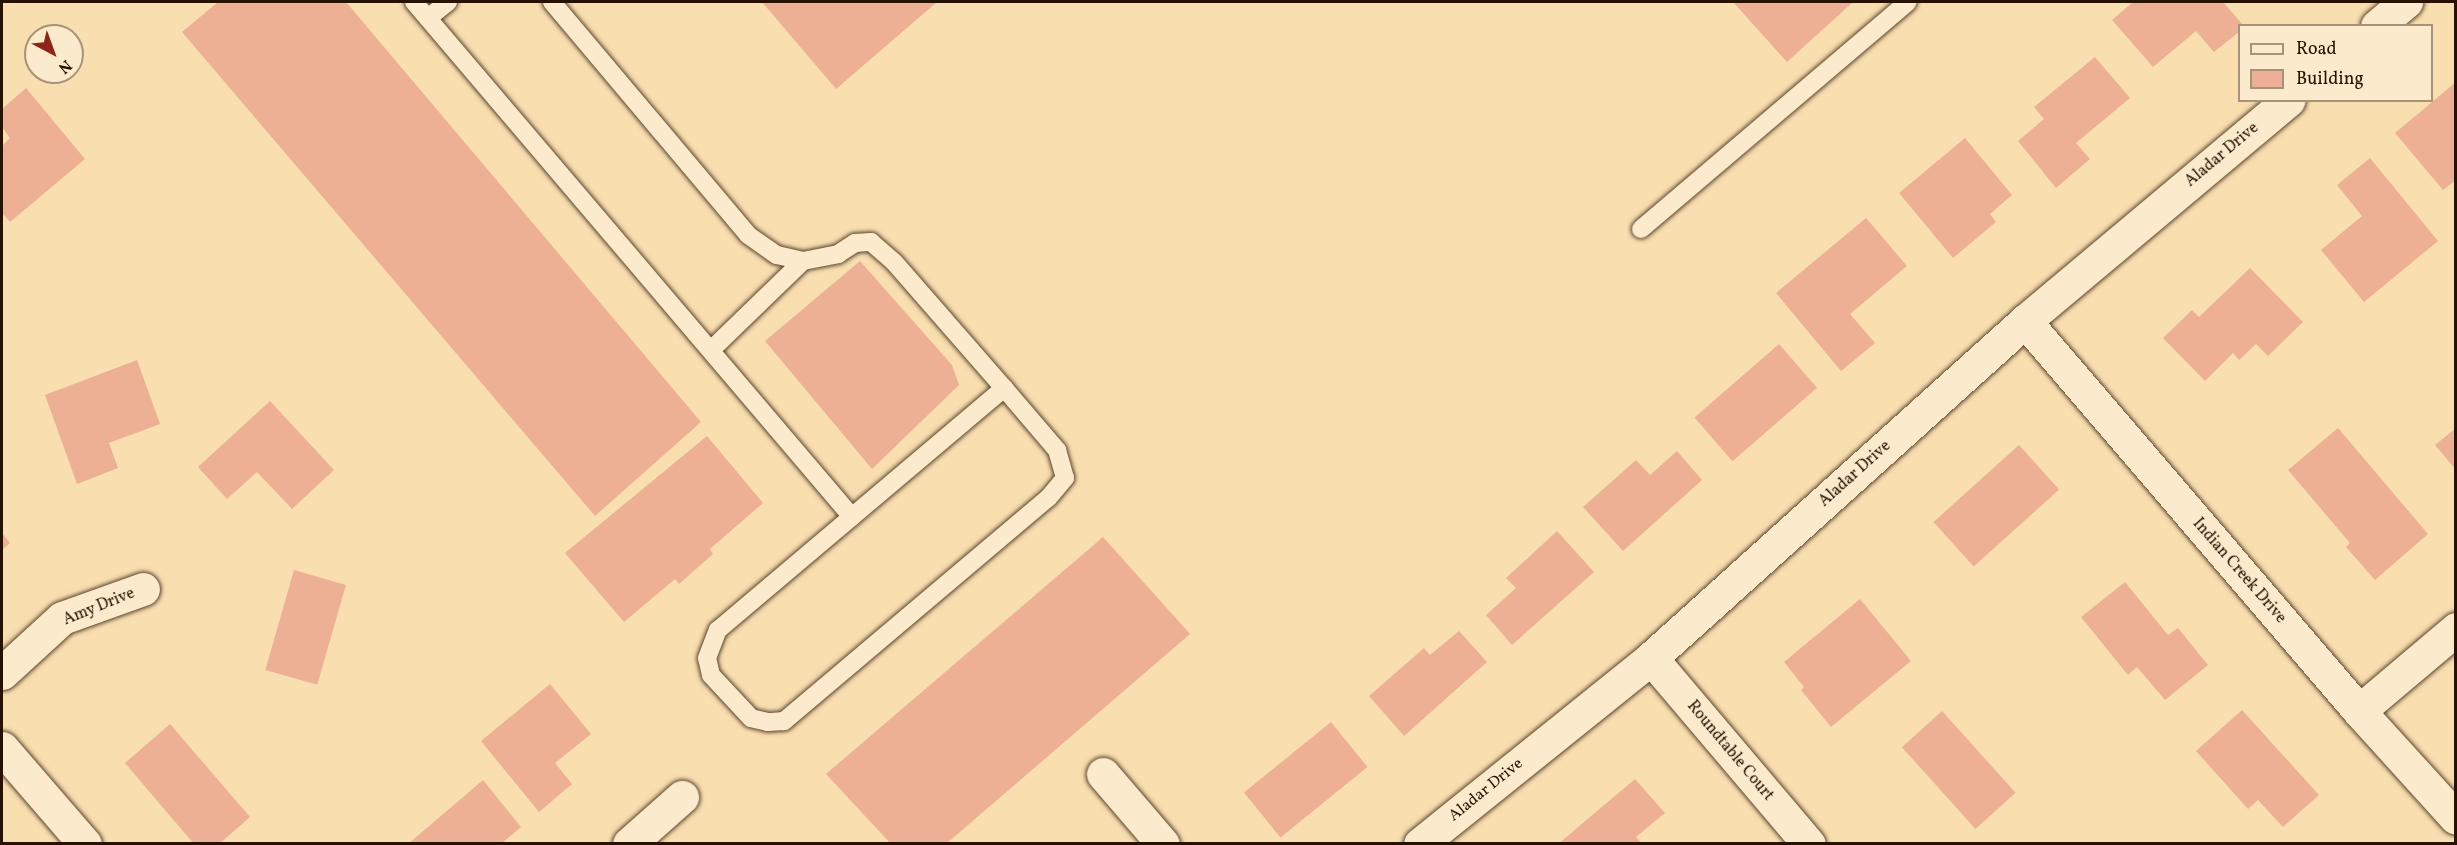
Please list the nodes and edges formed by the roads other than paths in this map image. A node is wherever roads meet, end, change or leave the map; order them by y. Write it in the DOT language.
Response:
graph roads {
  1 [pos="414,2"];
  2 [pos="448,2"];
  3 [pos="552,2"];
  4 [pos="1908,2"];
  5 [pos="2406,2"];
  6 [pos="428,18"];
  7 [pos="2379,24"];
  8 [pos="2286,102"];
  9 [pos="1641,229"];
  10 [pos="803,261"];
  11 [pos="2025,321"];
  12 [pos="711,350"];
  13 [pos="1004,388"];
  14 [pos="852,517"];
  15 [pos="143,589"];
  16 [pos="2456,629"];
  17 [pos="1651,658"];
  18 [pos="2,673"];
  19 [pos="2359,711"];
  20 [pos="2,748"];
  21 [pos="1103,774"];
  22 [pos="682,797"];
  23 [pos="2456,818"];
  24 [pos="85,843"];
  25 [pos="629,843"];
  26 [pos="1162,843"];
  27 [pos="1420,843"];
  28 [pos="1809,843"];
  1 -- 6 [label="lane"];
  2 -- 6 [label="lane"];
  3 -- 10 [label="lane"];
  4 -- 9 [label="lane"];
  5 -- 7 [label="street"];
  6 -- 12 [label="lane"];
  8 -- 11 [label="street, Aladar Drive"];
  10 -- 12 [label="lane"];
  10 -- 13 [label="lane"];
  11 -- 17 [label="street, Aladar Drive"];
  11 -- 19 [label="street, Indian Creek Drive"];
  12 -- 14 [label="lane"];
  13 -- 14 [label="lane"];
  13 -- 14 [label="lane"];
  15 -- 18 [label="street, Amy Drive"];
  16 -- 19 [label="street"];
  17 -- 27 [label="street, Aladar Drive"];
  17 -- 28 [label="street, Roundtable Court"];
  19 -- 23 [label="street, Indian Creek Drive"];
  20 -- 24 [label="street"];
  21 -- 26 [label="street"];
  22 -- 25 [label="street"];
}
